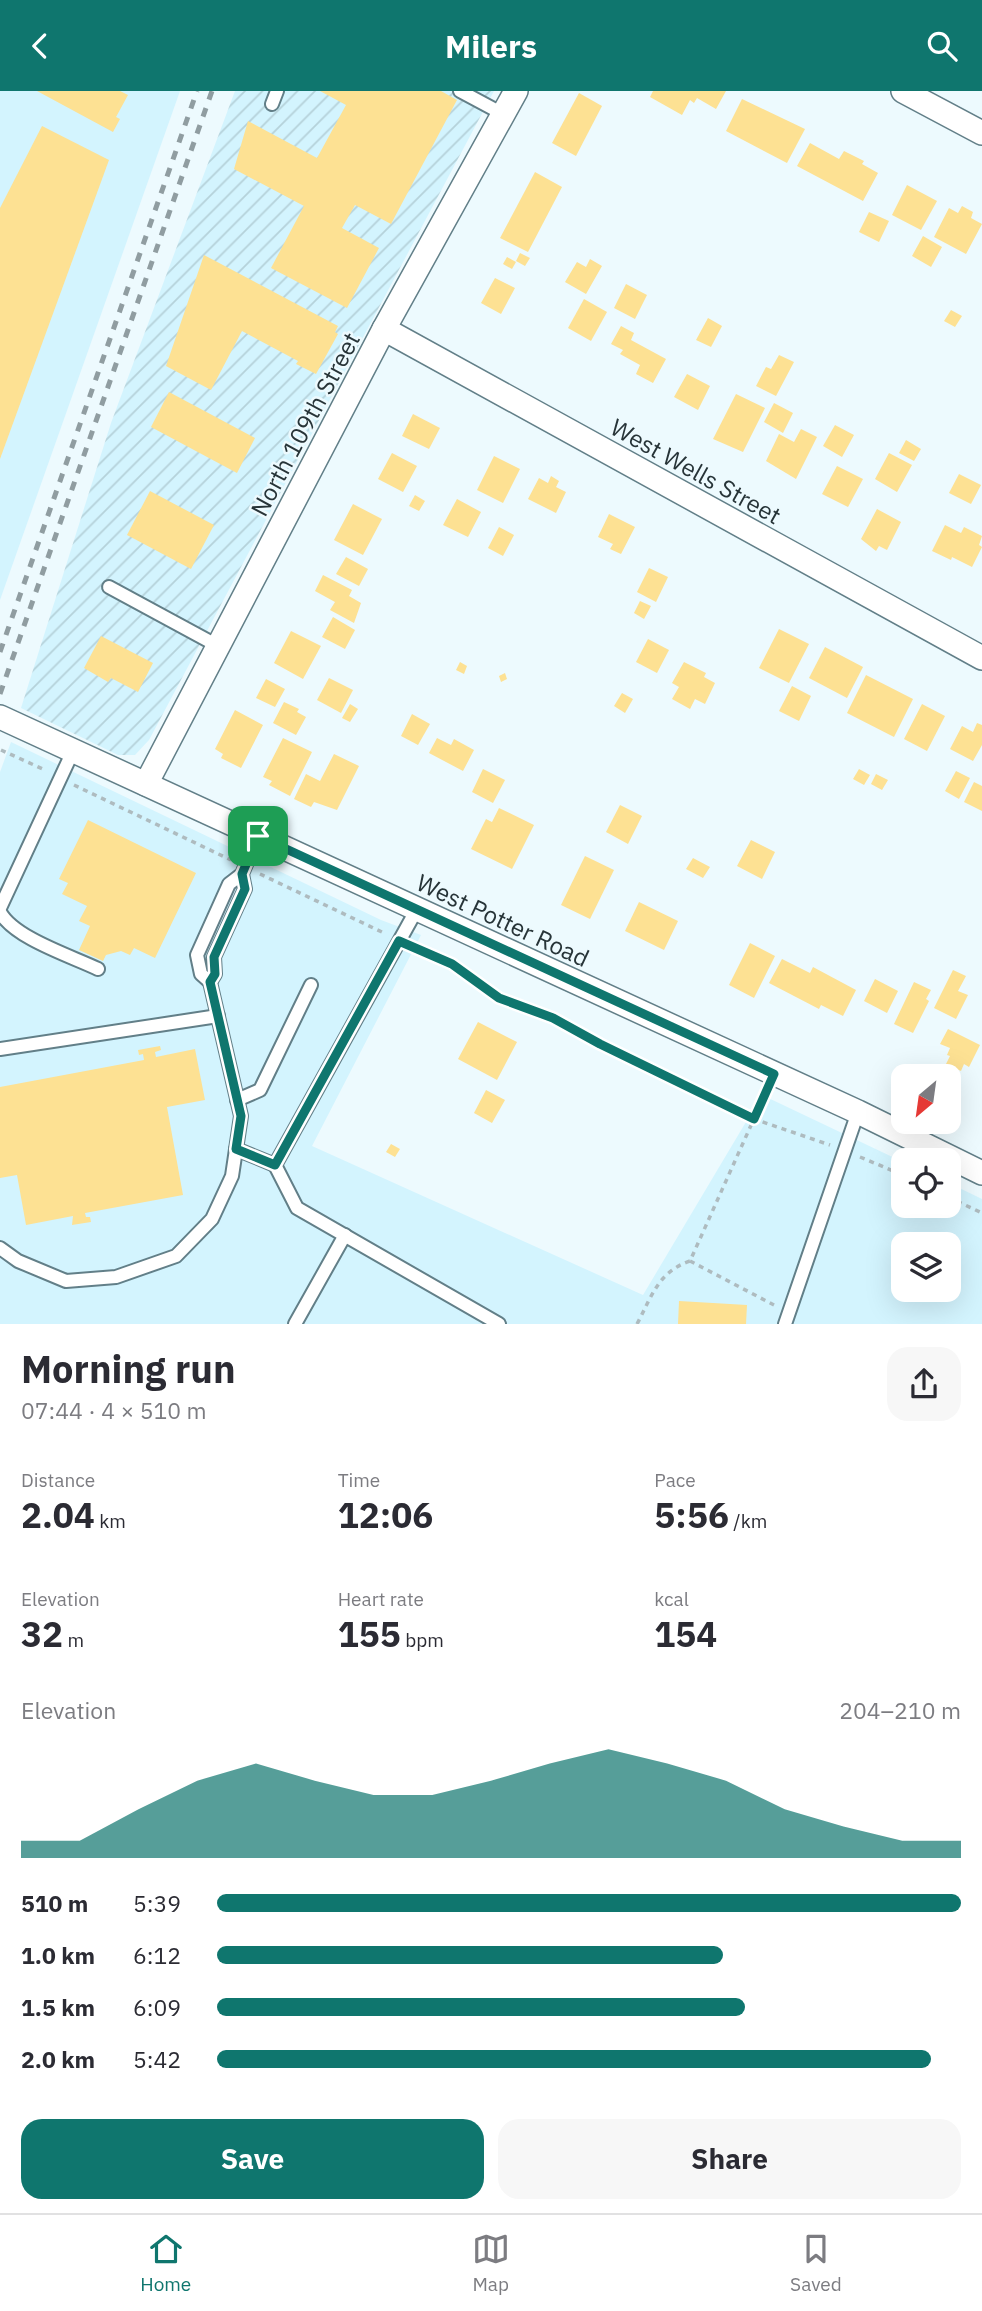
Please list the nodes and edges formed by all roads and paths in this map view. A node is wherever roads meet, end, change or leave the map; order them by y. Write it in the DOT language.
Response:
graph roads {
  1 [pos="277,91"];
  2 [pos="460,91"];
  3 [pos="516,91"];
  4 [pos="903,91"];
  5 [pos="272,104"];
  6 [pos="503,114"];
  7 [pos="982,133"];
  8 [pos="384,329"];
  9 [pos="109,587"];
  10 [pos="218,646"];
  11 [pos="982,658"];
  12 [pos="0,717"];
  13 [pos="1,750"];
  14 [pos="73,751"];
  15 [pos="61,777"];
  16 [pos="146,785"];
  17 [pos="258,836"];
  18 [pos="243,870"];
  19 [pos="416,909"];
  20 [pos="0,910"];
  21 [pos="399,941"];
  22 [pos="97,969"];
  23 [pos="311,985"];
  24 [pos="218,1016"];
  25 [pos="0,1049"];
  26 [pos="774,1074"];
  27 [pos="237,1100"];
  28 [pos="858,1112"];
  29 [pos="754,1119"];
  30 [pos="236,1149"];
  31 [pos="845,1151"];
  32 [pos="275,1165"];
  33 [pos="891,1170"];
  34 [pos="982,1173"];
  35 [pos="961,1203"];
  36 [pos="982,1213"];
  37 [pos="345,1235"];
  38 [pos="0,1248"];
  39 [pos="690,1261"];
  40 [pos="771,1314"];
  41 [pos="295,1324"];
  42 [pos="499,1324"];
  43 [pos="637,1324"];
  44 [pos="785,1324"];
  1 -- 5 [label="lane"];
  2 -- 6 [label="lane"];
  3 -- 6 [label="street, North 109th Street"];
  4 -- 7 [label="street"];
  6 -- 8 [label="street, North 109th Street"];
  8 -- 10 [label="street, North 109th Street"];
  8 -- 11 [label="street, West Wells Street"];
  9 -- 10 [label="lane"];
  10 -- 16 [label="street, North 109th Street"];
  12 -- 14 [label="street, West Potter Road"];
  13 -- 15 [label="path"];
  14 -- 15 [label="lane"];
  14 -- 16 [label="street, West Potter Road"];
  15 -- 18 [label="path"];
  15 -- 20 [label="lane"];
  16 -- 17 [label="street, West Potter Road"];
  17 -- 18 [label="lane"];
  17 -- 19 [label="street, West Potter Road"];
  18 -- 21 [label="path"];
  18 -- 24 [label="lane"];
  19 -- 21 [label="lane"];
  19 -- 26 [label="street, West Potter Road"];
  20 -- 22 [label="lane"];
  21 -- 29 [label="path"];
  21 -- 32 [label="lane"];
  23 -- 27 [label="lane"];
  24 -- 25 [label="lane"];
  24 -- 27 [label="lane"];
  26 -- 28 [label="street, West Potter Road"];
  26 -- 29 [label="path"];
  27 -- 30 [label="lane"];
  28 -- 31 [label="lane"];
  28 -- 34 [label="street, West Potter Road"];
  29 -- 31 [label="path"];
  29 -- 39 [label="path"];
  30 -- 32 [label="lane"];
  30 -- 38 [label="lane"];
  31 -- 33 [label="path"];
  31 -- 44 [label="lane"];
  32 -- 37 [label="lane"];
  35 -- 36 [label="path"];
  37 -- 41 [label="lane"];
  37 -- 42 [label="lane"];
  39 -- 40 [label="path"];
  39 -- 43 [label="path"];
}
